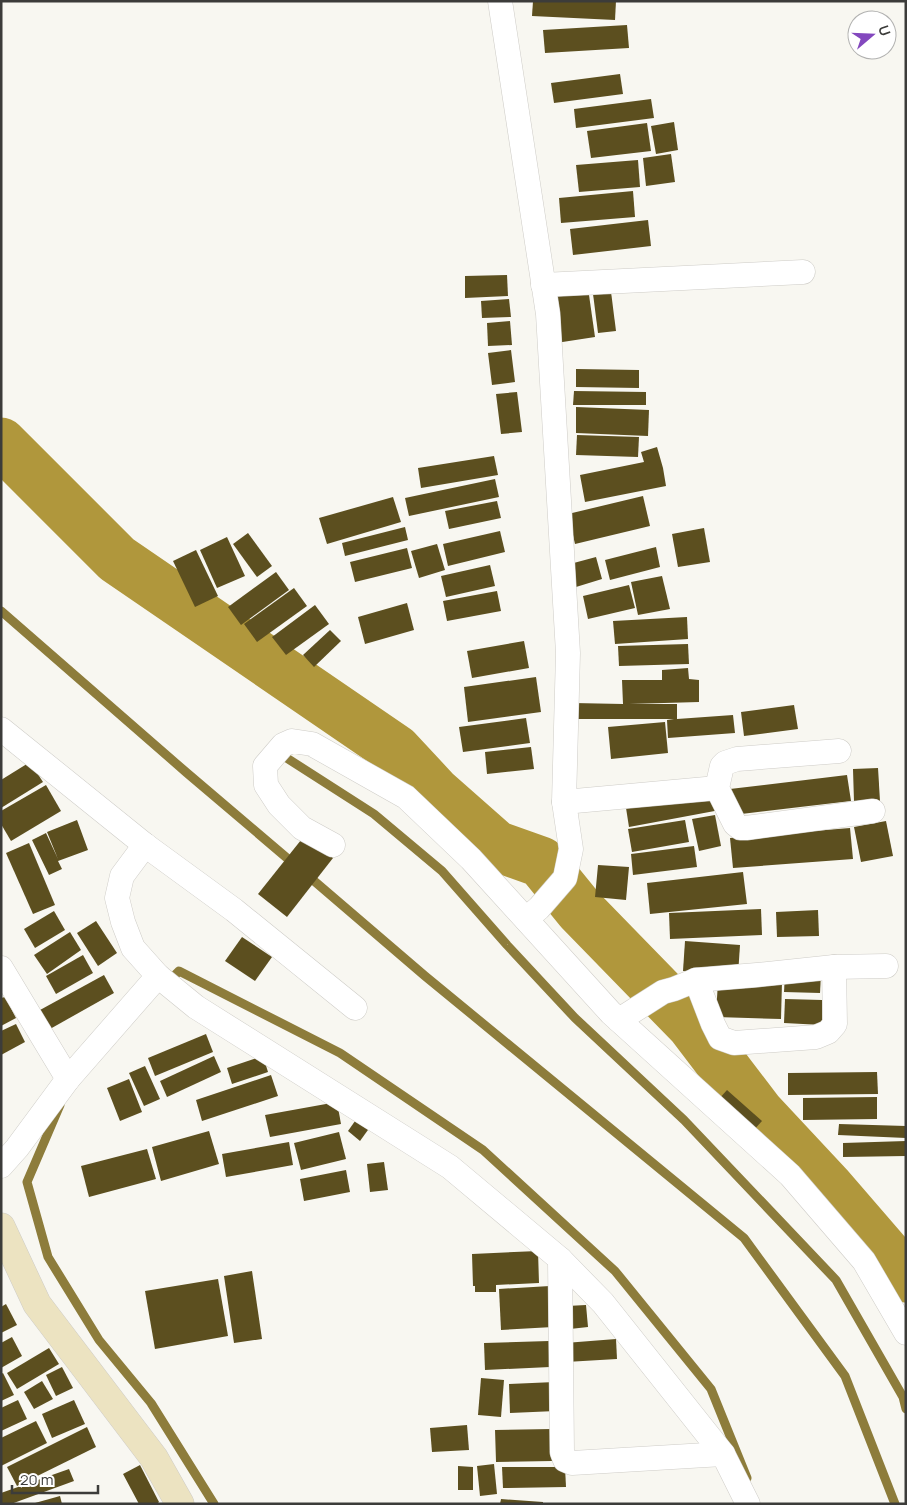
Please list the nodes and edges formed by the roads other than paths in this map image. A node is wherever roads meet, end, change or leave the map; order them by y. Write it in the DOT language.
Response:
graph roads {
  1 [pos="500,1"];
  2 [pos="803,272"];
  3 [pos="543,285"];
  4 [pos="1,729"];
  5 [pos="839,751"];
  6 [pos="718,788"];
  7 [pos="564,802"];
  8 [pos="873,811"];
  9 [pos="145,845"];
  10 [pos="333,845"];
  11 [pos="532,914"];
  12 [pos="886,966"];
  13 [pos="1,968"];
  14 [pos="834,968"];
  15 [pos="162,979"];
  16 [pos="696,980"];
  17 [pos="356,1008"];
  18 [pos="627,1015"];
  19 [pos="68,1079"];
  20 [pos="1,1166"];
  21 [pos="1,1227"];
  22 [pos="560,1259"];
  23 [pos="906,1334"];
  24 [pos="723,1454"];
  25 [pos="180,1504"];
  26 [pos="748,1504"];
  1 -- 3 [label="street"];
  2 -- 3 [label="street"];
  3 -- 7 [label="street"];
  4 -- 9 [label="street"];
  5 -- 6 [label="street"];
  6 -- 7 [label="street"];
  6 -- 8 [label="street"];
  7 -- 11 [label="street"];
  9 -- 15 [label="street"];
  9 -- 17 [label="street"];
  10 -- 11 [label="street"];
  11 -- 18 [label="street"];
  12 -- 14 [label="street"];
  13 -- 19 [label="street"];
  14 -- 16 [label="street"];
  14 -- 16 [label="street"];
  15 -- 19 [label="street"];
  15 -- 22 [label="street"];
  16 -- 18 [label="street"];
  18 -- 23 [label="street"];
  19 -- 20 [label="street"];
  21 -- 25 [label="street"];
  22 -- 24 [label="street"];
  22 -- 24 [label="street"];
  24 -- 26 [label="street"];
}
